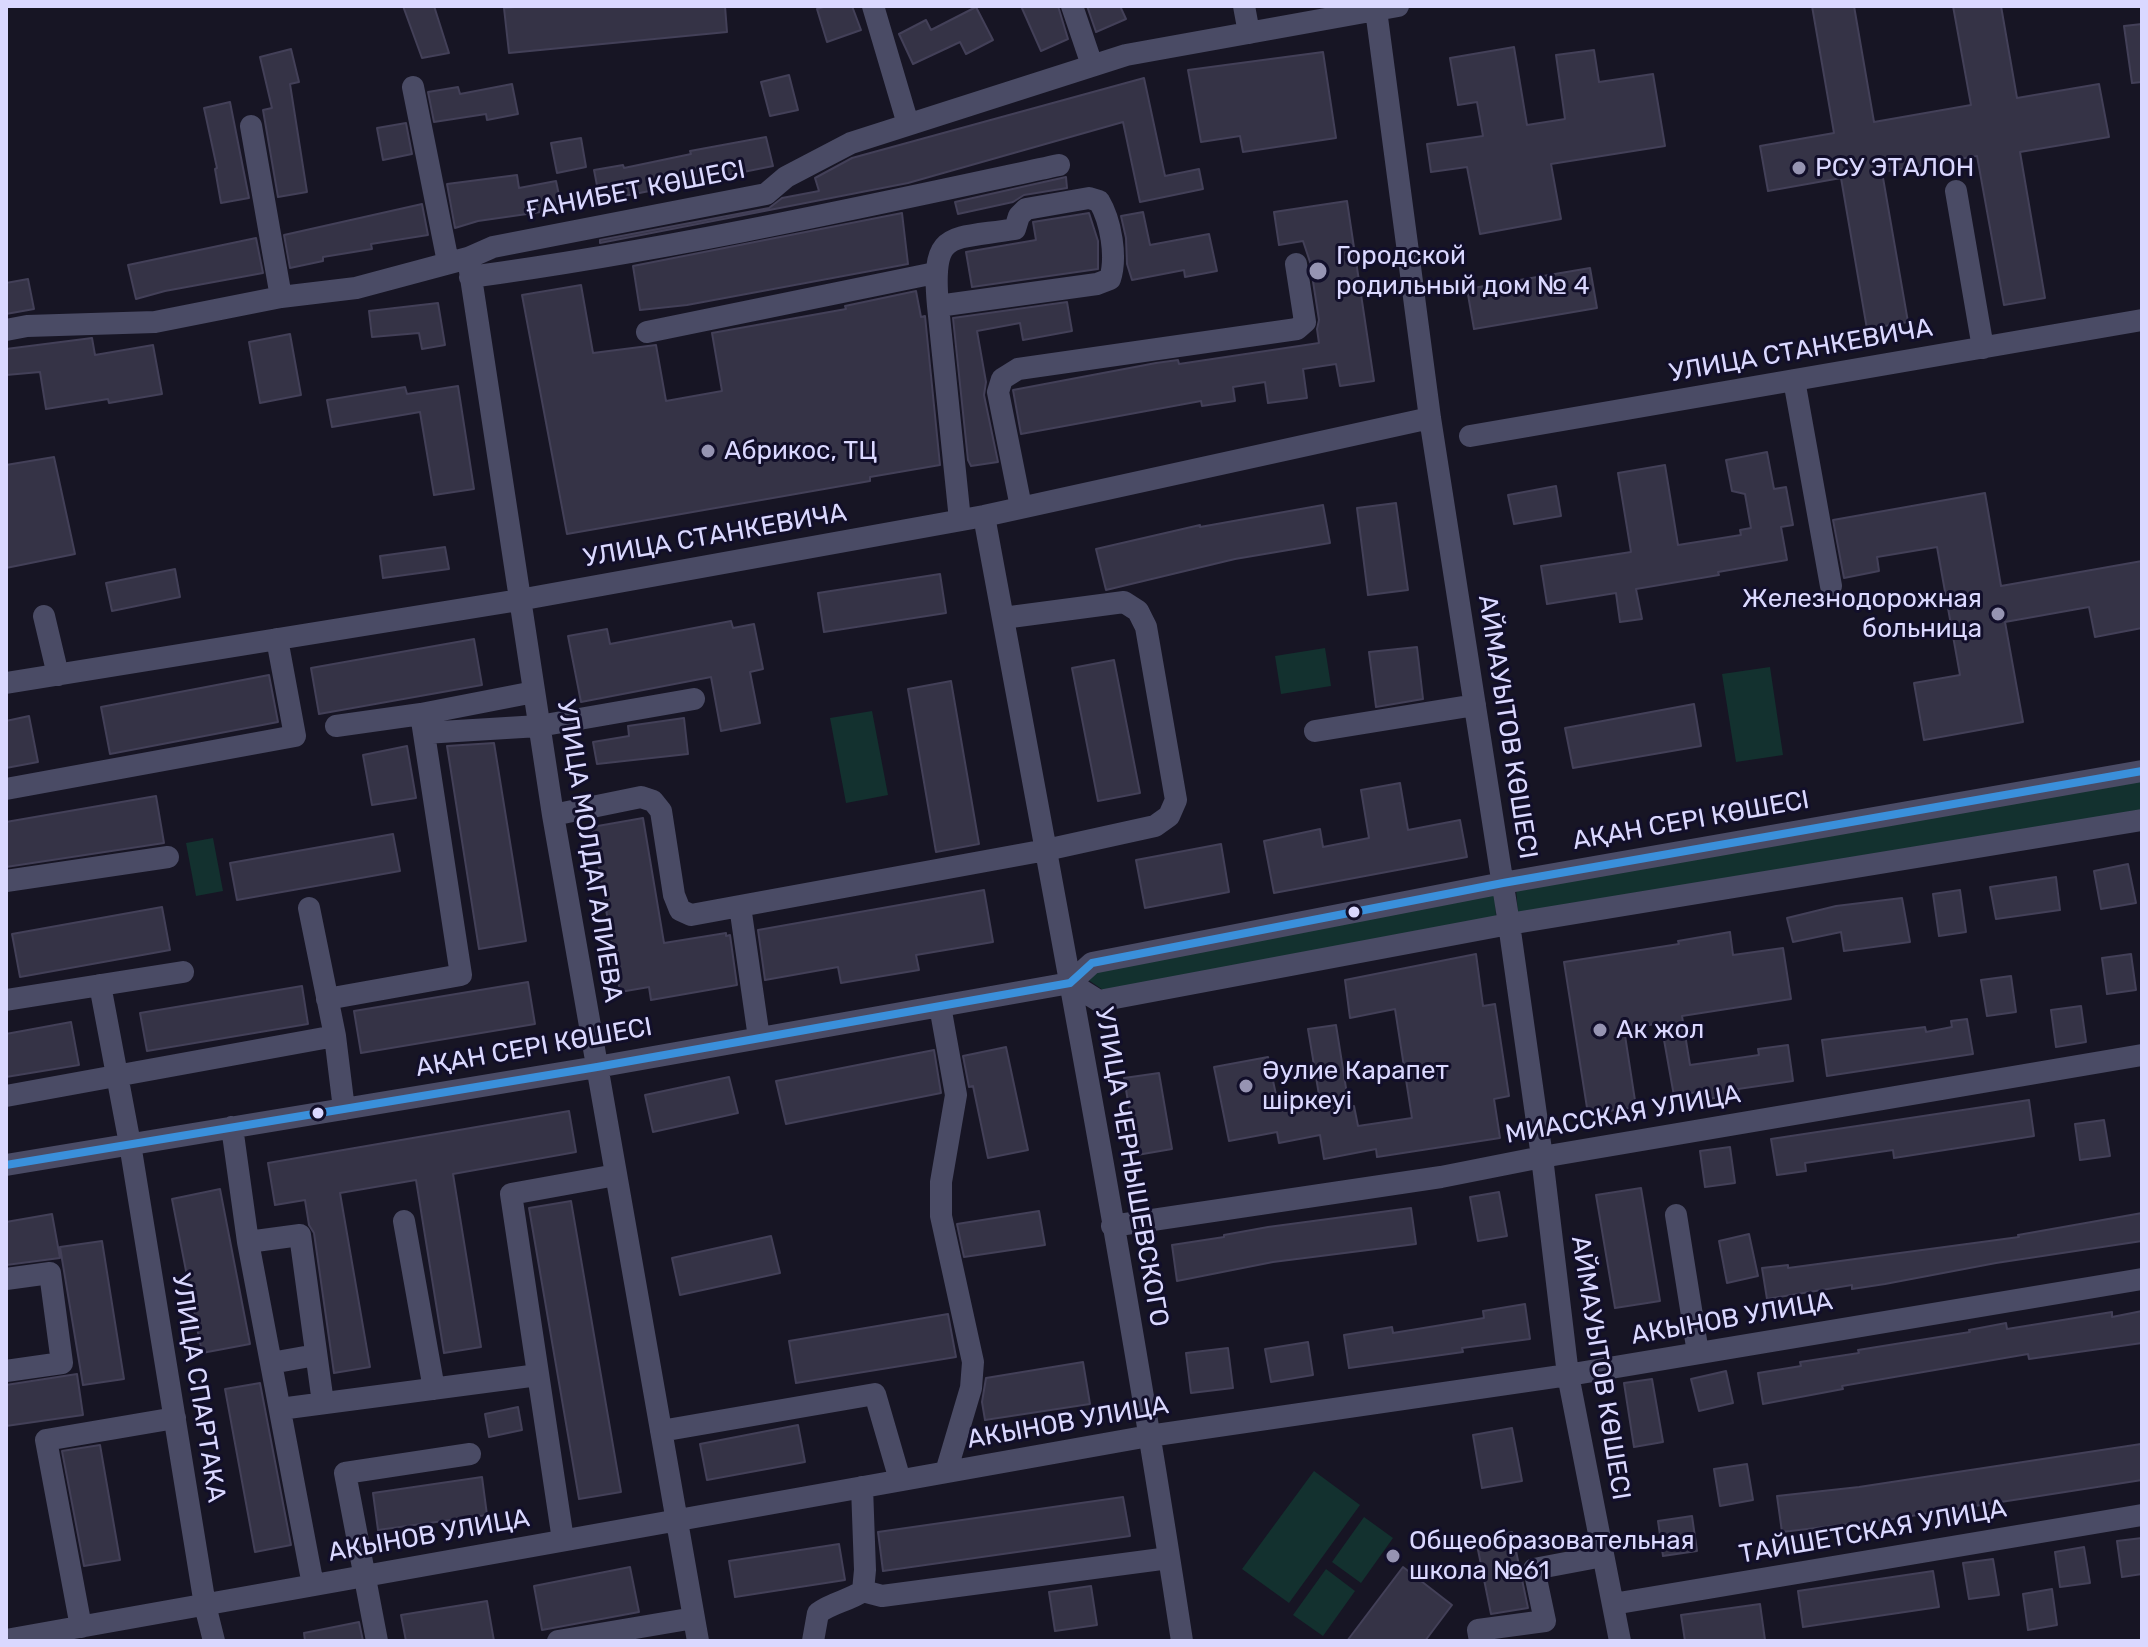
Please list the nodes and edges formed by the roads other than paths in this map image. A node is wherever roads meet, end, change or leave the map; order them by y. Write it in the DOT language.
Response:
graph roads {
  1 [pos="873,6"];
  2 [pos="1072,6"];
  3 [pos="1244,6"];
  4 [pos="1387,8"];
  5 [pos="1249,33"];
  6 [pos="1092,65"];
  7 [pos="413,87"];
  8 [pos="908,124"];
  9 [pos="251,126"];
  10 [pos="1059,165"];
  11 [pos="1956,191"];
  12 [pos="1296,264"];
  13 [pos="462,266"];
  14 [pos="935,273"];
  15 [pos="281,297"];
  16 [pos="938,306"];
  17 [pos="2142,320"];
  18 [pos="6,330"];
  19 [pos="647,332"];
  20 [pos="1983,348"];
  21 [pos="1794,380"];
  22 [pos="1430,418"];
  23 [pos="1470,436"];
  24 [pos="1021,507"];
  25 [pos="984,516"];
  26 [pos="960,520"];
  27 [pos="1831,586"];
  28 [pos="519,600"];
  29 [pos="44,616"];
  30 [pos="1003,618"];
  31 [pos="277,639"];
  32 [pos="58,675"];
  33 [pos="6,683"];
  34 [pos="534,692"];
  35 [pos="694,699"];
  36 [pos="1475,705"];
  37 [pos="423,724"];
  38 [pos="336,726"];
  39 [pos="539,726"];
  40 [pos="1315,731"];
  41 [pos="2142,771"];
  42 [pos="6,789"];
  43 [pos="553,815"];
  44 [pos="2142,820"];
  45 [pos="1046,850"];
  46 [pos="168,857"];
  47 [pos="6,881"];
  48 [pos="1503,883"];
  49 [pos="740,906"];
  50 [pos="309,908"];
  51 [pos="1509,924"];
  52 [pos="183,972"];
  53 [pos="1070,983"];
  54 [pos="100,985"];
  55 [pos="327,999"];
  56 [pos="6,1000"];
  57 [pos="940,1006"];
  58 [pos="335,1036"];
  59 [pos="759,1038"];
  60 [pos="2142,1055"];
  61 [pos="597,1067"];
  62 [pos="116,1076"];
  63 [pos="6,1096"];
  64 [pos="344,1109"];
  65 [pos="232,1127"];
  66 [pos="130,1144"];
  67 [pos="1542,1157"];
  68 [pos="6,1165"];
  69 [pos="616,1175"];
  70 [pos="1676,1215"];
  71 [pos="404,1221"];
  72 [pos="1112,1226"];
  73 [pos="248,1242"];
  74 [pos="6,1279"];
  75 [pos="2142,1279"];
  76 [pos="1698,1353"];
  77 [pos="316,1355"];
  78 [pos="271,1363"];
  79 [pos="6,1371"];
  80 [pos="538,1375"];
  81 [pos="1568,1375"];
  82 [pos="434,1389"];
  83 [pos="323,1403"];
  84 [pos="280,1409"];
  85 [pos="175,1418"];
  86 [pos="661,1431"];
  87 [pos="1149,1436"];
  88 [pos="470,1454"];
  89 [pos="946,1472"];
  90 [pos="900,1480"];
  91 [pos="862,1487"];
  92 [pos="2142,1515"];
  93 [pos="676,1520"];
  94 [pos="563,1540"];
  95 [pos="1603,1556"];
  96 [pos="1169,1558"];
  97 [pos="364,1576"];
  98 [pos="313,1585"];
  99 [pos="863,1591"];
  100 [pos="1613,1604"];
  101 [pos="205,1605"];
  102 [pos="694,1618"];
  103 [pos="81,1627"];
  104 [pos="40,1638"];
  105 [pos="6,1640"];
  106 [pos="214,1641"];
  107 [pos="377,1641"];
  108 [pos="558,1641"];
  109 [pos="698,1641"];
  110 [pos="813,1641"];
  111 [pos="1182,1641"];
  112 [pos="1480,1641"];
  113 [pos="1620,1641"];
  1 -- 8 [label="street"];
  2 -- 6 [label="street"];
  3 -- 5 [label="street"];
  4 -- 5 [label="street, ҒАНИБЕТ КӨШЕСІ"];
  4 -- 22 [label="street, АЙМАУЫТОВ КӨШЕСІ"];
  5 -- 6 [label="street, ҒАНИБЕТ КӨШЕСІ"];
  6 -- 8 [label="street, ҒАНИБЕТ КӨШЕСІ"];
  7 -- 13 [label="street, УЛИЦА МОЛДАГАЛИЕВА"];
  8 -- 13 [label="street, ҒАНИБЕТ КӨШЕСІ"];
  9 -- 15 [label="street"];
  10 -- 13 [label="street"];
  11 -- 20 [label="street"];
  12 -- 24 [label="street"];
  13 -- 15 [label="street, ҒАНИБЕТ КӨШЕСІ"];
  13 -- 28 [label="street, УЛИЦА МОЛДАГАЛИЕВА"];
  14 -- 16 [label="street"];
  14 -- 16 [label="street"];
  14 -- 19 [label="street"];
  15 -- 18 [label="street, ҒАНИБЕТ КӨШЕСІ"];
  16 -- 26 [label="street"];
  17 -- 20 [label="street, УЛИЦА СТАНКЕВИЧА"];
  20 -- 21 [label="street, УЛИЦА СТАНКЕВИЧА"];
  21 -- 23 [label="street, УЛИЦА СТАНКЕВИЧА"];
  21 -- 27 [label="street"];
  22 -- 24 [label="street, УЛИЦА СТАНКЕВИЧА"];
  22 -- 36 [label="street, АЙМАУЫТОВ КӨШЕСІ"];
  24 -- 25 [label="street, УЛИЦА СТАНКЕВИЧА"];
  25 -- 26 [label="street, УЛИЦА СТАНКЕВИЧА"];
  25 -- 30 [label="street, УЛИЦА ЧЕРНЫШЕВСКОГО"];
  26 -- 28 [label="street, УЛИЦА СТАНКЕВИЧА"];
  28 -- 31 [label="street, УЛИЦА СТАНКЕВИЧА"];
  28 -- 34 [label="street, УЛИЦА МОЛДАГАЛИЕВА"];
  29 -- 32 [label="street"];
  30 -- 45 [label="street, УЛИЦА ЧЕРНЫШЕВСКОГО"];
  30 -- 45 [label="street"];
  31 -- 32 [label="street, УЛИЦА СТАНКЕВИЧА"];
  31 -- 42 [label="street"];
  32 -- 33 [label="street, УЛИЦА СТАНКЕВИЧА"];
  34 -- 37 [label="street"];
  34 -- 39 [label="street, УЛИЦА МОЛДАГАЛИЕВА"];
  35 -- 39 [label="street"];
  36 -- 40 [label="street"];
  36 -- 48 [label="street, АЙМАУЫТОВ КӨШЕСІ"];
  37 -- 38 [label="street"];
  37 -- 39 [label="street"];
  37 -- 55 [label="street"];
  39 -- 43 [label="street, УЛИЦА МОЛДАГАЛИЕВА"];
  41 -- 48 [label="street, АҚАН СЕРІ КӨШЕСІ"];
  43 -- 49 [label="street"];
  43 -- 61 [label="street, УЛИЦА МОЛДАГАЛИЕВА"];
  44 -- 51 [label="street"];
  45 -- 49 [label="street"];
  45 -- 53 [label="street, УЛИЦА ЧЕРНЫШЕВСКОГО"];
  46 -- 47 [label="street"];
  48 -- 51 [label="street, АЙМАУЫТОВ КӨШЕСІ"];
  48 -- 53 [label="street, АҚАН СЕРІ КӨШЕСІ"];
  49 -- 59 [label="street"];
  50 -- 55 [label="street"];
  51 -- 53 [label="street"];
  51 -- 67 [label="street, АЙМАУЫТОВ КӨШЕСІ"];
  52 -- 54 [label="street"];
  53 -- 57 [label="street, АҚАН СЕРІ КӨШЕСІ"];
  53 -- 72 [label="street, УЛИЦА ЧЕРНЫШЕВСКОГО"];
  54 -- 56 [label="street"];
  54 -- 62 [label="street, УЛИЦА СПАРТАКА"];
  55 -- 58 [label="street"];
  57 -- 59 [label="street, АҚАН СЕРІ КӨШЕСІ"];
  57 -- 89 [label="street"];
  58 -- 62 [label="street"];
  58 -- 64 [label="street"];
  59 -- 61 [label="street, АҚАН СЕРІ КӨШЕСІ"];
  60 -- 67 [label="street, МИАССКАЯ УЛИЦА"];
  61 -- 64 [label="street, АҚАН СЕРІ КӨШЕСІ"];
  61 -- 69 [label="street, УЛИЦА МОЛДАГАЛИЕВА"];
  62 -- 63 [label="street"];
  62 -- 66 [label="street, УЛИЦА СПАРТАКА"];
  64 -- 65 [label="street, АҚАН СЕРІ КӨШЕСІ"];
  65 -- 66 [label="street, АҚАН СЕРІ КӨШЕСІ"];
  65 -- 73 [label="street"];
  66 -- 68 [label="street, АҚАН СЕРІ КӨШЕСІ"];
  66 -- 85 [label="street, УЛИЦА СПАРТАКА"];
  67 -- 72 [label="street, МИАССКАЯ УЛИЦА"];
  67 -- 81 [label="street, АЙМАУЫТОВ КӨШЕСІ"];
  69 -- 80 [label="street"];
  69 -- 86 [label="street, УЛИЦА МОЛДАГАЛИЕВА"];
  70 -- 76 [label="street"];
  71 -- 82 [label="street"];
  72 -- 87 [label="street, УЛИЦА ЧЕРНЫШЕВСКОГО"];
  73 -- 77 [label="street"];
  73 -- 78 [label="street"];
  74 -- 79 [label="street"];
  75 -- 76 [label="street, АКЫНОВ УЛИЦА"];
  76 -- 81 [label="street, АКЫНОВ УЛИЦА"];
  77 -- 78 [label="street"];
  77 -- 83 [label="street"];
  78 -- 84 [label="street"];
  80 -- 82 [label="street"];
  80 -- 94 [label="street"];
  81 -- 87 [label="street, АКЫНОВ УЛИЦА"];
  81 -- 95 [label="street, АЙМАУЫТОВ КӨШЕСІ"];
  82 -- 83 [label="street"];
  83 -- 84 [label="street"];
  84 -- 98 [label="street"];
  85 -- 101 [label="street, УЛИЦА СПАРТАКА"];
  85 -- 103 [label="street"];
  86 -- 90 [label="street"];
  86 -- 93 [label="street, УЛИЦА МОЛДАГАЛИЕВА"];
  87 -- 89 [label="street, АКЫНОВ УЛИЦА"];
  87 -- 96 [label="street, УЛИЦА ЧЕРНЫШЕВСКОГО"];
  88 -- 97 [label="street"];
  89 -- 90 [label="street, АКЫНОВ УЛИЦА"];
  90 -- 91 [label="street, АКЫНОВ УЛИЦА"];
  91 -- 93 [label="street, АКЫНОВ УЛИЦА"];
  91 -- 99 [label="street"];
  92 -- 100 [label="street, ТАЙШЕТСКАЯ УЛИЦА"];
  93 -- 94 [label="street, АКЫНОВ УЛИЦА"];
  93 -- 102 [label="street, УЛИЦА МОЛДАГАЛИЕВА"];
  94 -- 97 [label="street, АКЫНОВ УЛИЦА"];
  95 -- 100 [label="street, АЙМАУЫТОВ КӨШЕСІ"];
  95 -- 112 [label="street"];
  96 -- 99 [label="street"];
  96 -- 111 [label="street, УЛИЦА ЧЕРНЫШЕВСКОГО"];
  97 -- 98 [label="street, АКЫНОВ УЛИЦА"];
  97 -- 107 [label="street"];
  98 -- 101 [label="street, АКЫНОВ УЛИЦА"];
  99 -- 110 [label="street"];
  100 -- 113 [label="street, АЙМАУЫТОВ КӨШЕСІ"];
  101 -- 103 [label="street, АКЫНОВ УЛИЦА"];
  101 -- 106 [label="street, УЛИЦА СПАРТАКА"];
  102 -- 108 [label="street"];
  102 -- 109 [label="street, УЛИЦА МОЛДАГАЛИЕВА"];
  103 -- 104 [label="street, АКЫНОВ УЛИЦА"];
  104 -- 105 [label="street, АКЫНОВ УЛИЦА"];
}
